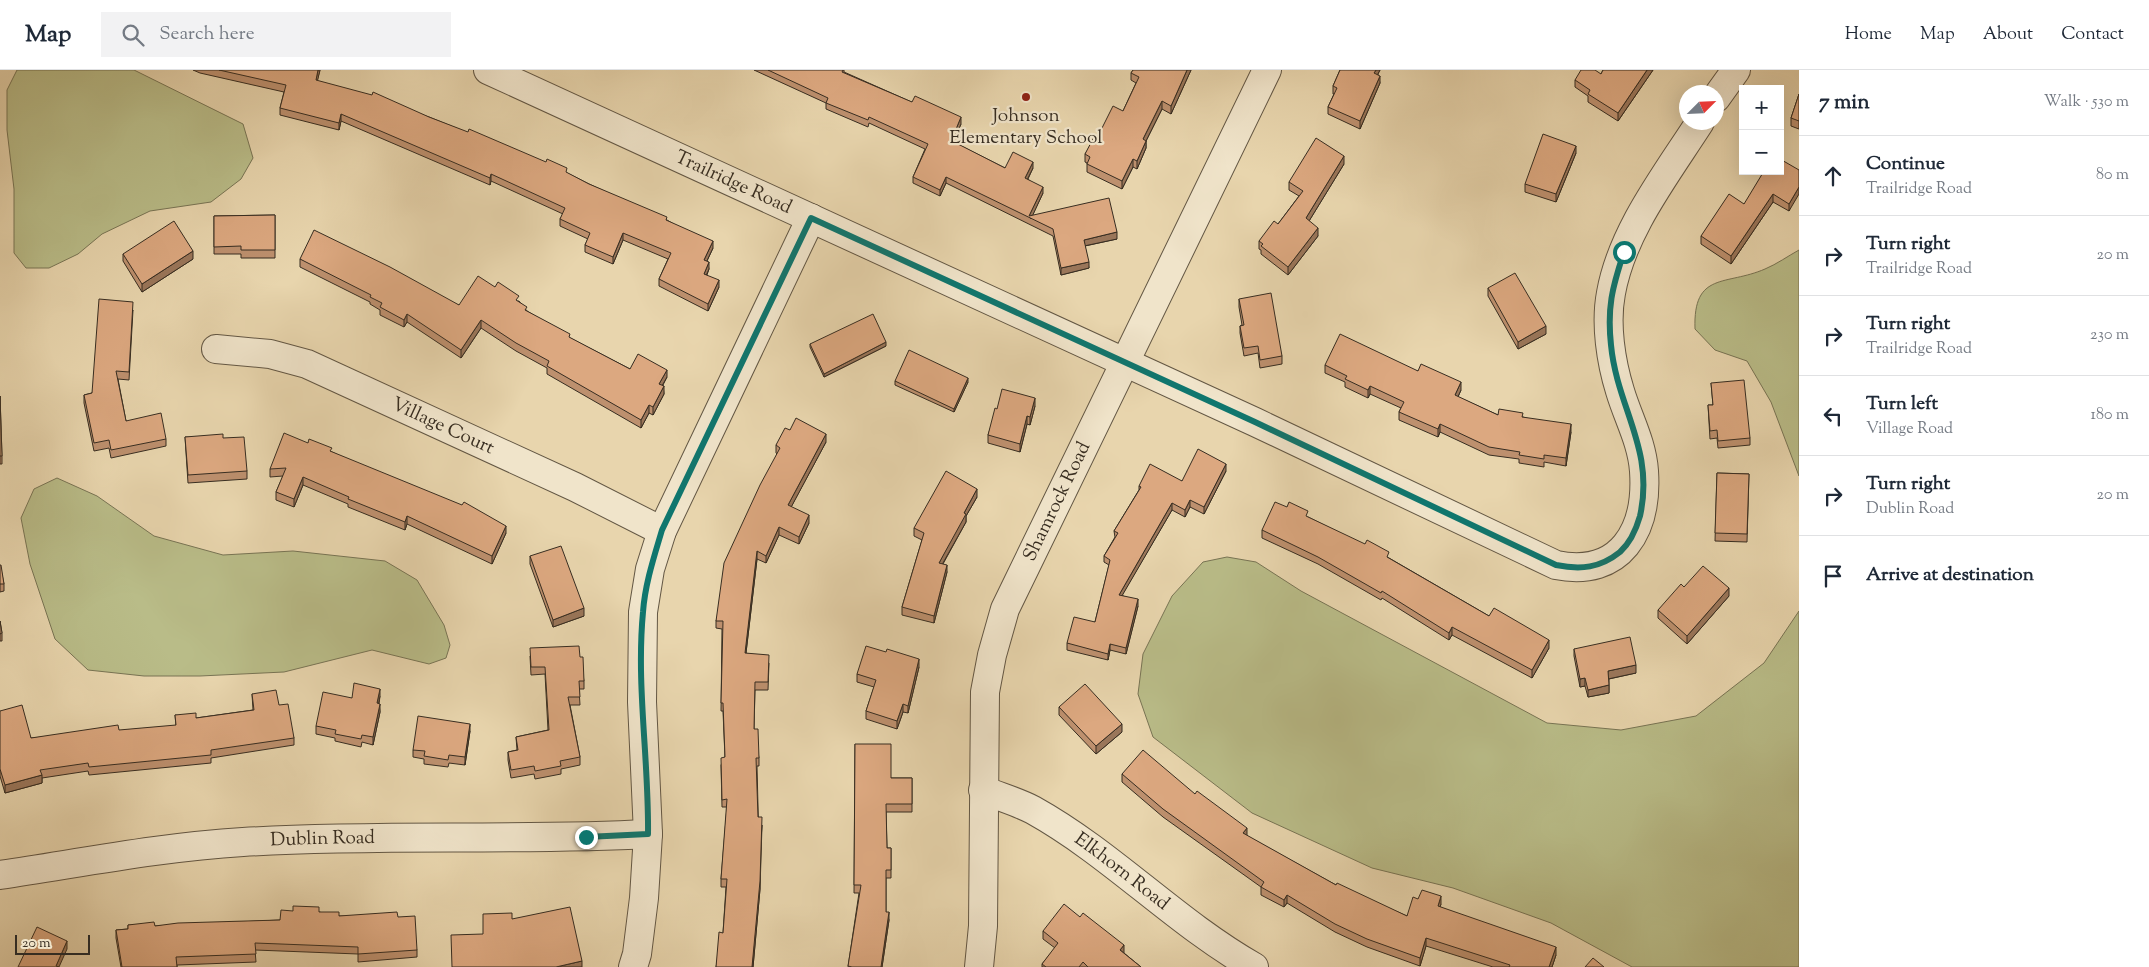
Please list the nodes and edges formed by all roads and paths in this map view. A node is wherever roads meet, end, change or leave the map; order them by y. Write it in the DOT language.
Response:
graph roads {
  1 [pos="488,70"];
  2 [pos="1267,70"];
  3 [pos="1736,70"];
  4 [pos="1724,87"];
  5 [pos="1695,130"];
  6 [pos="811,218"];
  7 [pos="216,348"];
  8 [pos="1126,363"];
  9 [pos="662,530"];
  10 [pos="983,790"];
  11 [pos="648,834"];
  12 [pos="0,875"];
  13 [pos="634,967"];
  14 [pos="979,967"];
  15 [pos="1254,967"];
  1 -- 6 [label="street, Trailridge Road"];
  2 -- 8 [label="street, Shamrock Road"];
  3 -- 4 [label="street"];
  5 -- 8 [label="street, Trailridge Road"];
  6 -- 8 [label="street, Trailridge Road"];
  6 -- 9 [label="street"];
  7 -- 9 [label="street, Village Court"];
  8 -- 10 [label="street, Shamrock Road"];
  9 -- 11 [label="street"];
  10 -- 14 [label="street, Shamrock Road"];
  10 -- 15 [label="street, Elkhorn Road"];
  11 -- 12 [label="street, Dublin Road"];
  11 -- 13 [label="street"];
}
